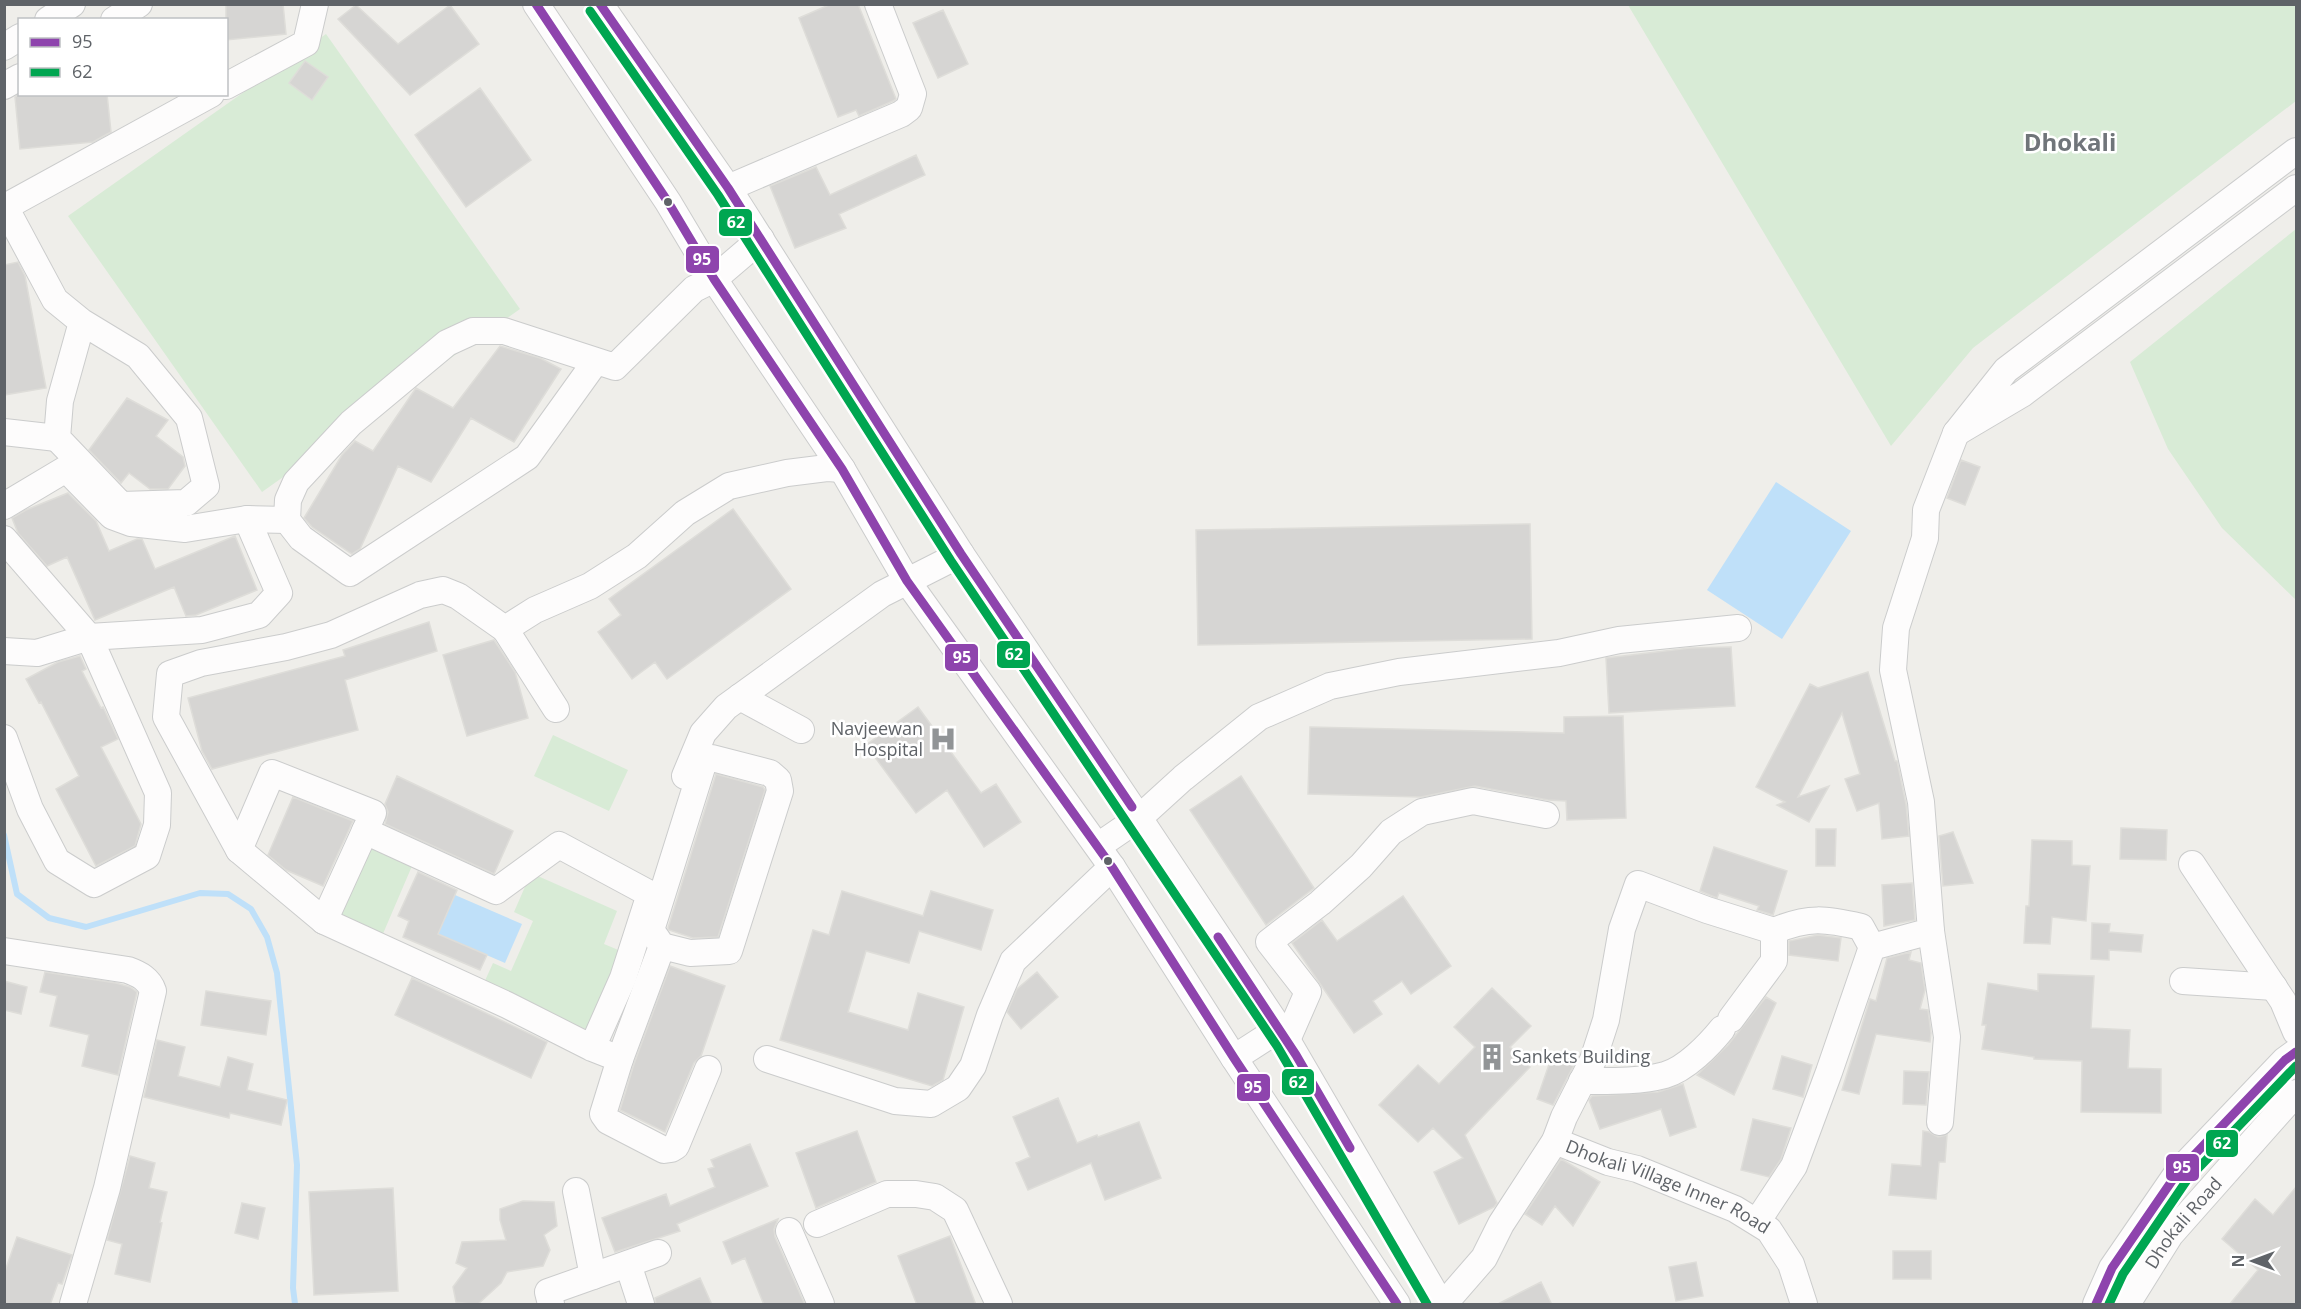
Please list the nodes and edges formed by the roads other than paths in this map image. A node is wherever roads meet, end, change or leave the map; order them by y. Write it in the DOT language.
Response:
graph roads {
  1 [pos="72,4"];
  2 [pos="139,4"];
  3 [pos="315,4"];
  4 [pos="536,4"];
  5 [pos="600,4"];
  6 [pos="878,4"];
  7 [pos="51,18"];
  8 [pos="117,18"];
  9 [pos="18,38"];
  10 [pos="4,46"];
  11 [pos="18,78"];
  12 [pos="228,85"];
  13 [pos="4,86"];
  14 [pos="207,96"];
  15 [pos="2296,151"];
  16 [pos="728,188"];
  17 [pos="2296,188"];
  18 [pos="5,206"];
  19 [pos="761,239"];
  20 [pos="714,279"];
  21 [pos="82,322"];
  22 [pos="596,361"];
  23 [pos="4,432"];
  24 [pos="1956,433"];
  25 [pos="57,438"];
  26 [pos="842,469"];
  27 [pos="4,507"];
  28 [pos="248,519"];
  29 [pos="288,520"];
  30 [pos="4,539"];
  31 [pos="961,554"];
  32 [pos="907,581"];
  33 [pos="1738,628"];
  34 [pos="505,629"];
  35 [pos="89,637"];
  36 [pos="4,651"];
  37 [pos="740,697"];
  38 [pos="555,709"];
  39 [pos="801,730"];
  40 [pos="4,738"];
  41 [pos="1546,815"];
  42 [pos="1140,818"];
  43 [pos="364,831"];
  44 [pos="238,850"];
  45 [pos="1105,856"];
  46 [pos="2192,864"];
  47 [pos="650,894"];
  48 [pos="324,921"];
  49 [pos="1774,931"];
  50 [pos="1931,931"];
  51 [pos="662,946"];
  52 [pos="1872,947"];
  53 [pos="4,951"];
  54 [pos="2183,981"];
  55 [pos="2274,987"];
  56 [pos="2296,1032"];
  57 [pos="1283,1035"];
  58 [pos="592,1048"];
  59 [pos="2296,1052"];
  60 [pos="1234,1058"];
  61 [pos="620,1059"];
  62 [pos="767,1059"];
  63 [pos="708,1069"];
  64 [pos="1582,1081"];
  65 [pos="2296,1093"];
  66 [pos="1940,1122"];
  67 [pos="1555,1141"];
  68 [pos="2189,1160"];
  69 [pos="2213,1187"];
  70 [pos="576,1191"];
  71 [pos="1757,1222"];
  72 [pos="817,1224"];
  73 [pos="789,1231"];
  74 [pos="658,1253"];
  75 [pos="628,1264"];
  76 [pos="593,1276"];
  77 [pos="73,1305"];
  78 [pos="551,1305"];
  79 [pos="641,1305"];
  80 [pos="821,1305"];
  81 [pos="999,1305"];
  82 [pos="1397,1305"];
  83 [pos="1442,1305"];
  84 [pos="1804,1305"];
  85 [pos="2096,1305"];
  86 [pos="2127,1305"];
  1 -- 7 [label="street"];
  2 -- 8 [label="street"];
  3 -- 12 [label="street"];
  4 -- 20 [label="street"];
  5 -- 16 [label="street"];
  6 -- 16 [label="street"];
  9 -- 10 [label="street"];
  11 -- 13 [label="street"];
  14 -- 18 [label="street"];
  15 -- 24 [label="street"];
  16 -- 19 [label="street"];
  17 -- 24 [label="street"];
  18 -- 21 [label="street"];
  19 -- 20 [label="street"];
  19 -- 31 [label="street"];
  20 -- 22 [label="street"];
  20 -- 26 [label="street"];
  21 -- 25 [label="street"];
  21 -- 25 [label="street"];
  22 -- 29 [label="street"];
  22 -- 29 [label="street"];
  23 -- 25 [label="street"];
  24 -- 50 [label="street"];
  26 -- 32 [label="street"];
  26 -- 34 [label="street"];
  27 -- 28 [label="street"];
  28 -- 29 [label="street"];
  28 -- 35 [label="street"];
  30 -- 35 [label="street"];
  31 -- 32 [label="street"];
  31 -- 42 [label="street"];
  32 -- 37 [label="street"];
  32 -- 45 [label="street"];
  33 -- 42 [label="street"];
  34 -- 38 [label="street"];
  34 -- 44 [label="street"];
  35 -- 36 [label="street"];
  35 -- 40 [label="street"];
  37 -- 39 [label="street"];
  37 -- 47 [label="street"];
  41 -- 57 [label="street"];
  42 -- 45 [label="street"];
  42 -- 57 [label="street"];
  43 -- 44 [label="street"];
  43 -- 47 [label="street"];
  43 -- 48 [label="street"];
  44 -- 48 [label="street"];
  45 -- 60 [label="street"];
  45 -- 62 [label="street"];
  46 -- 55 [label="street"];
  47 -- 58 [label="street"];
  48 -- 58 [label="street"];
  49 -- 52 [label="street"];
  49 -- 64 [label="street"];
  49 -- 64 [label="street, Dhokali Village Inner Road"];
  50 -- 52 [label="street"];
  50 -- 66 [label="street"];
  51 -- 51 [label="street"];
  51 -- 61 [label="street"];
  52 -- 71 [label="street"];
  53 -- 77 [label="street"];
  54 -- 55 [label="street"];
  55 -- 56 [label="street"];
  57 -- 60 [label="street"];
  57 -- 83 [label="street"];
  58 -- 61 [label="street"];
  59 -- 68 [label="street, Dhokali Road"];
  60 -- 82 [label="street"];
  61 -- 63 [label="street"];
  64 -- 67 [label="street, Dhokali Village Inner Road"];
  65 -- 69 [label="street, Dhokali Road"];
  67 -- 71 [label="street, Dhokali Village Inner Road"];
  67 -- 83 [label="street, Dhokali Village Inner Road"];
  68 -- 69 [label="street"];
  68 -- 85 [label="street, Dhokali Road"];
  69 -- 86 [label="street, Dhokali Road"];
  70 -- 76 [label="street"];
  71 -- 84 [label="street, Dhokali Village Inner Road"];
  72 -- 81 [label="street"];
  73 -- 80 [label="street"];
  74 -- 75 [label="street"];
  75 -- 76 [label="street"];
  75 -- 79 [label="street"];
  76 -- 78 [label="street"];
}
